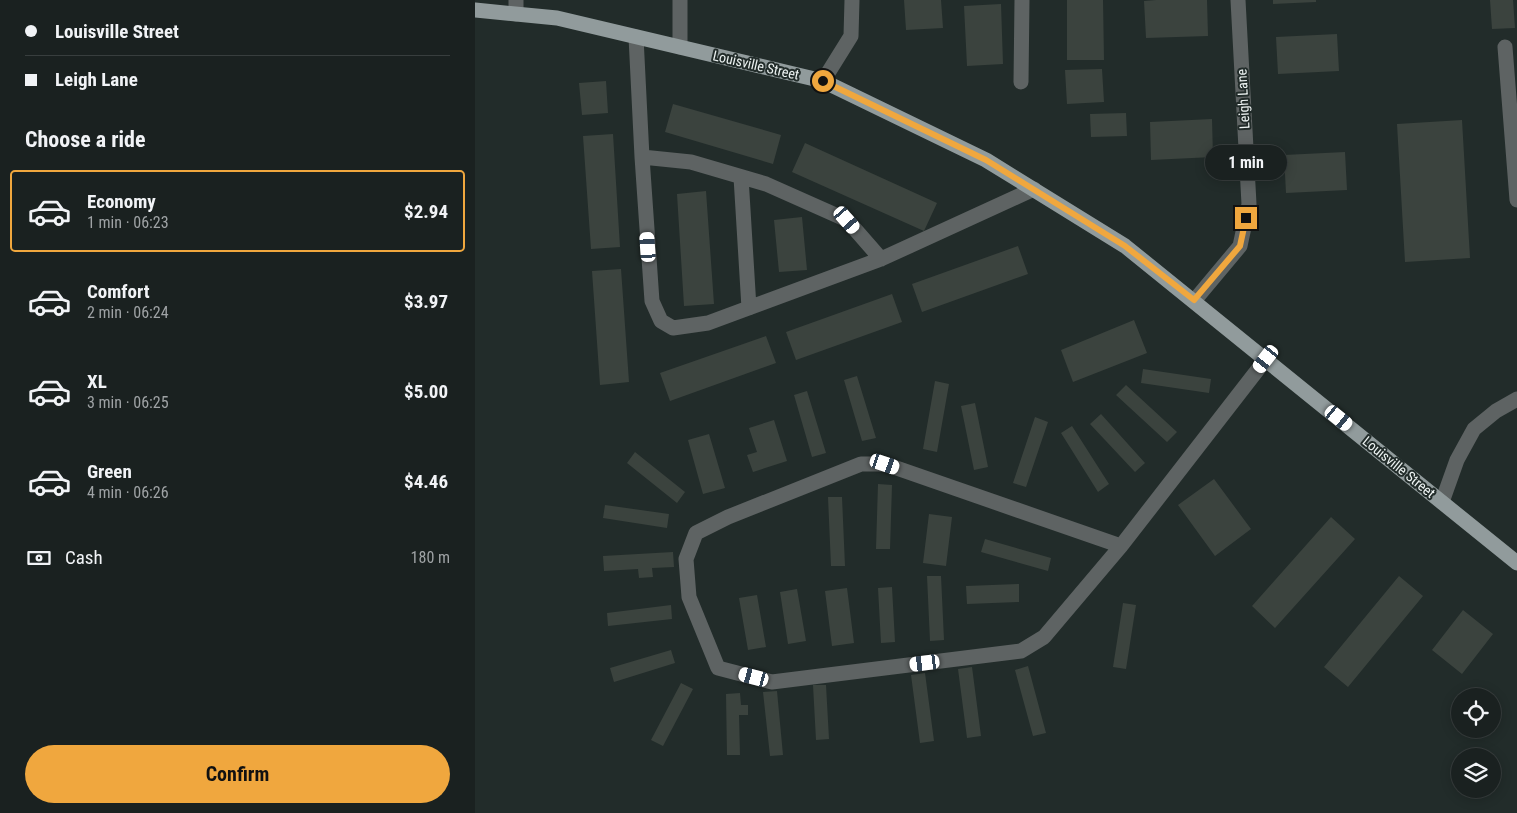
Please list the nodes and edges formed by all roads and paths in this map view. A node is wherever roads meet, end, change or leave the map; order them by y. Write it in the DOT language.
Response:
graph roads {
  1 [pos="680,0"];
  2 [pos="852,0"];
  3 [pos="1022,0"];
  4 [pos="1238,0"];
  5 [pos="516,7"];
  6 [pos="475,10"];
  7 [pos="636,37"];
  8 [pos="681,47"];
  9 [pos="1505,47"];
  10 [pos="823,81"];
  11 [pos="1021,82"];
  12 [pos="642,157"];
  13 [pos="741,177"];
  14 [pos="1034,190"];
  15 [pos="1517,200"];
  16 [pos="881,259"];
  17 [pos="1194,300"];
  18 [pos="749,308"];
  19 [pos="1266,359"];
  20 [pos="1517,400"];
  21 [pos="1442,502"];
  22 [pos="1121,546"];
  23 [pos="1517,563"];
  1 -- 8 [label="street"];
  2 -- 10 [label="street"];
  3 -- 11 [label="street"];
  4 -- 17 [label="street, Leigh Lane"];
  5 -- 6 [label="main road, Louisville Street"];
  5 -- 7 [label="main road, Louisville Street"];
  7 -- 8 [label="main road, Louisville Street"];
  7 -- 12 [label="street"];
  8 -- 10 [label="main road, Louisville Street"];
  9 -- 15 [label="street"];
  10 -- 14 [label="main road, Louisville Street"];
  12 -- 13 [label="street"];
  12 -- 18 [label="street"];
  13 -- 16 [label="street"];
  13 -- 18 [label="street"];
  14 -- 16 [label="street"];
  14 -- 17 [label="main road, Louisville Street"];
  16 -- 18 [label="street"];
  17 -- 19 [label="main road, Louisville Street"];
  19 -- 21 [label="main road, Louisville Street"];
  19 -- 22 [label="street"];
  20 -- 21 [label="street"];
  21 -- 23 [label="main road, Louisville Street"];
  22 -- 22 [label="street"];
}
